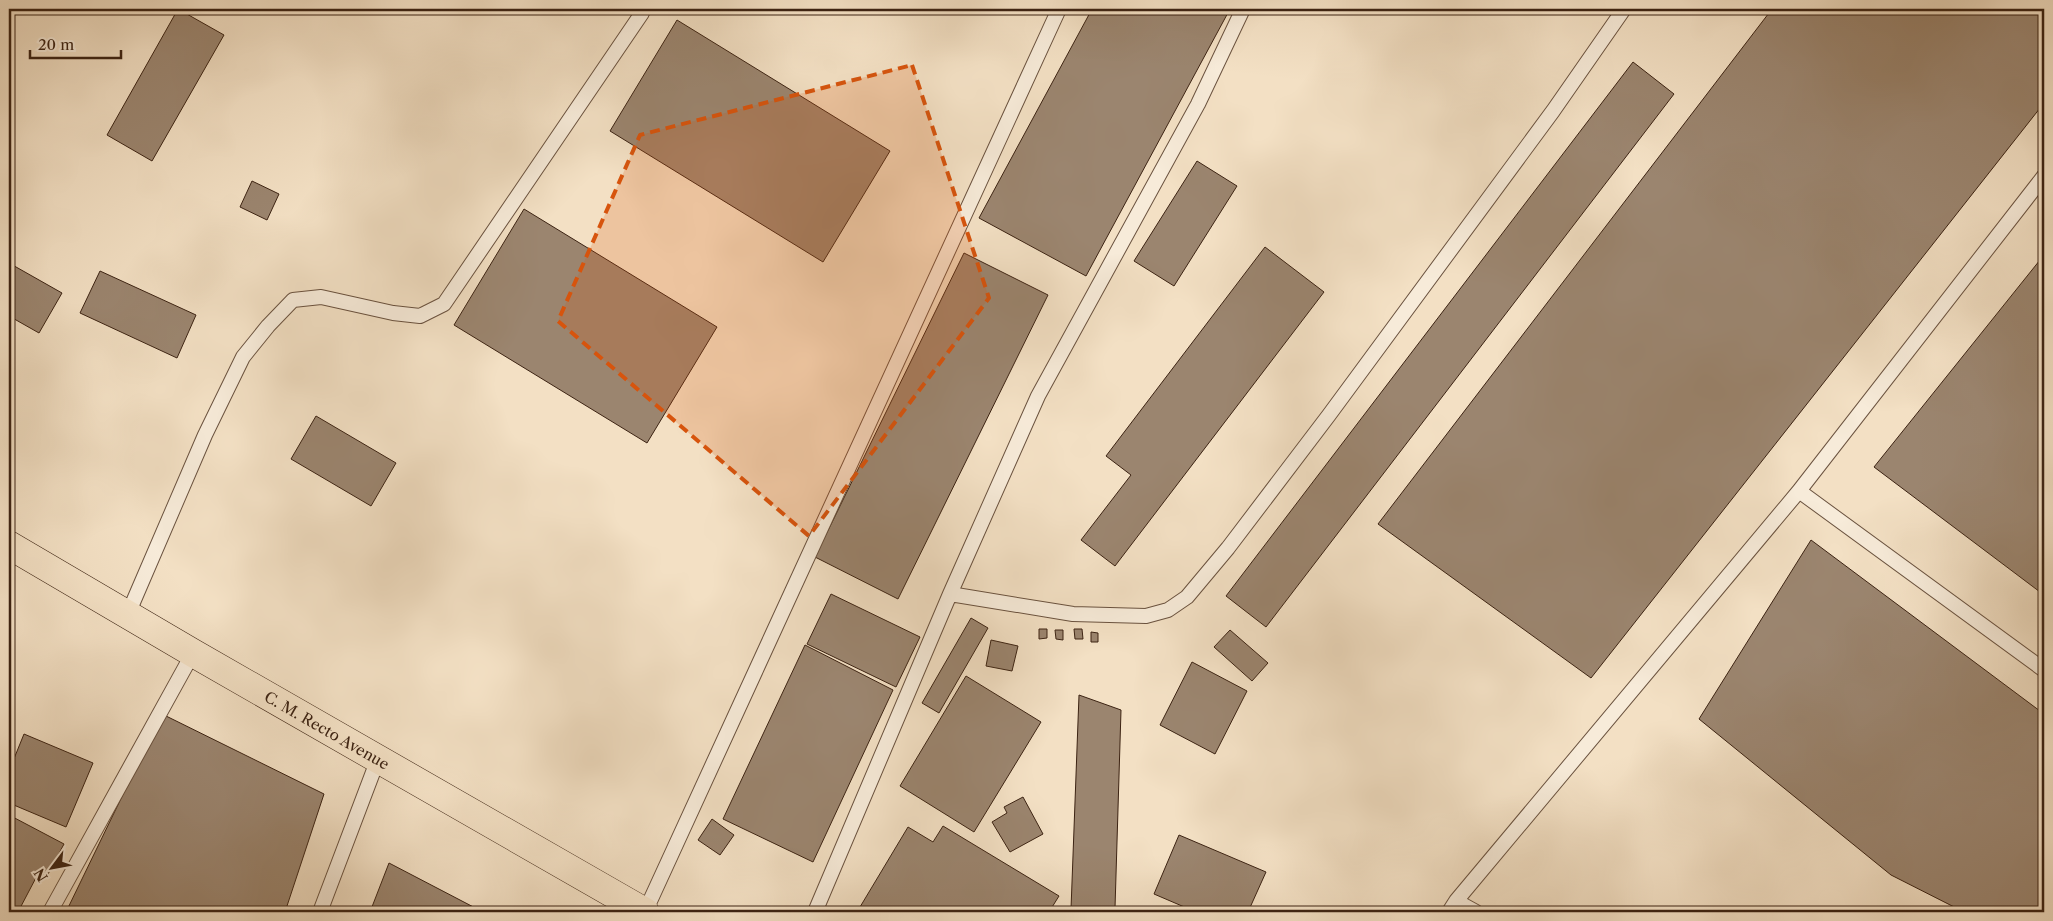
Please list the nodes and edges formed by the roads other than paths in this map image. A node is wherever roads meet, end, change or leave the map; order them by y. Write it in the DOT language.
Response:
graph roads {
  1 [pos="1059,9"];
  2 [pos="1243,9"];
  3 [pos="1624,9"];
  4 [pos="642,13"];
  5 [pos="2044,176"];
  6 [pos="1799,491"];
  7 [pos="9,545"];
  8 [pos="950,594"];
  9 [pos="128,614"];
  10 [pos="192,653"];
  11 [pos="2044,670"];
  12 [pos="378,758"];
  13 [pos="1453,906"];
  14 [pos="50,912"];
  15 [pos="320,912"];
  16 [pos="645,912"];
  17 [pos="815,912"];
  18 [pos="1476,912"];
  1 -- 16 [label="lane"];
  2 -- 8 [label="lane"];
  3 -- 8 [label="lane"];
  4 -- 9 [label="lane"];
  5 -- 6 [label="lane"];
  6 -- 11 [label="lane"];
  6 -- 13 [label="lane"];
  7 -- 9 [label="highway, C. M. Recto Avenue"];
  8 -- 17 [label="lane"];
  9 -- 10 [label="highway, C. M. Recto Avenue"];
  10 -- 12 [label="highway, C. M. Recto Avenue"];
  10 -- 14 [label="lane"];
  12 -- 15 [label="lane"];
  12 -- 16 [label="highway, C. M. Recto Avenue"];
  13 -- 18 [label="lane"];
}
